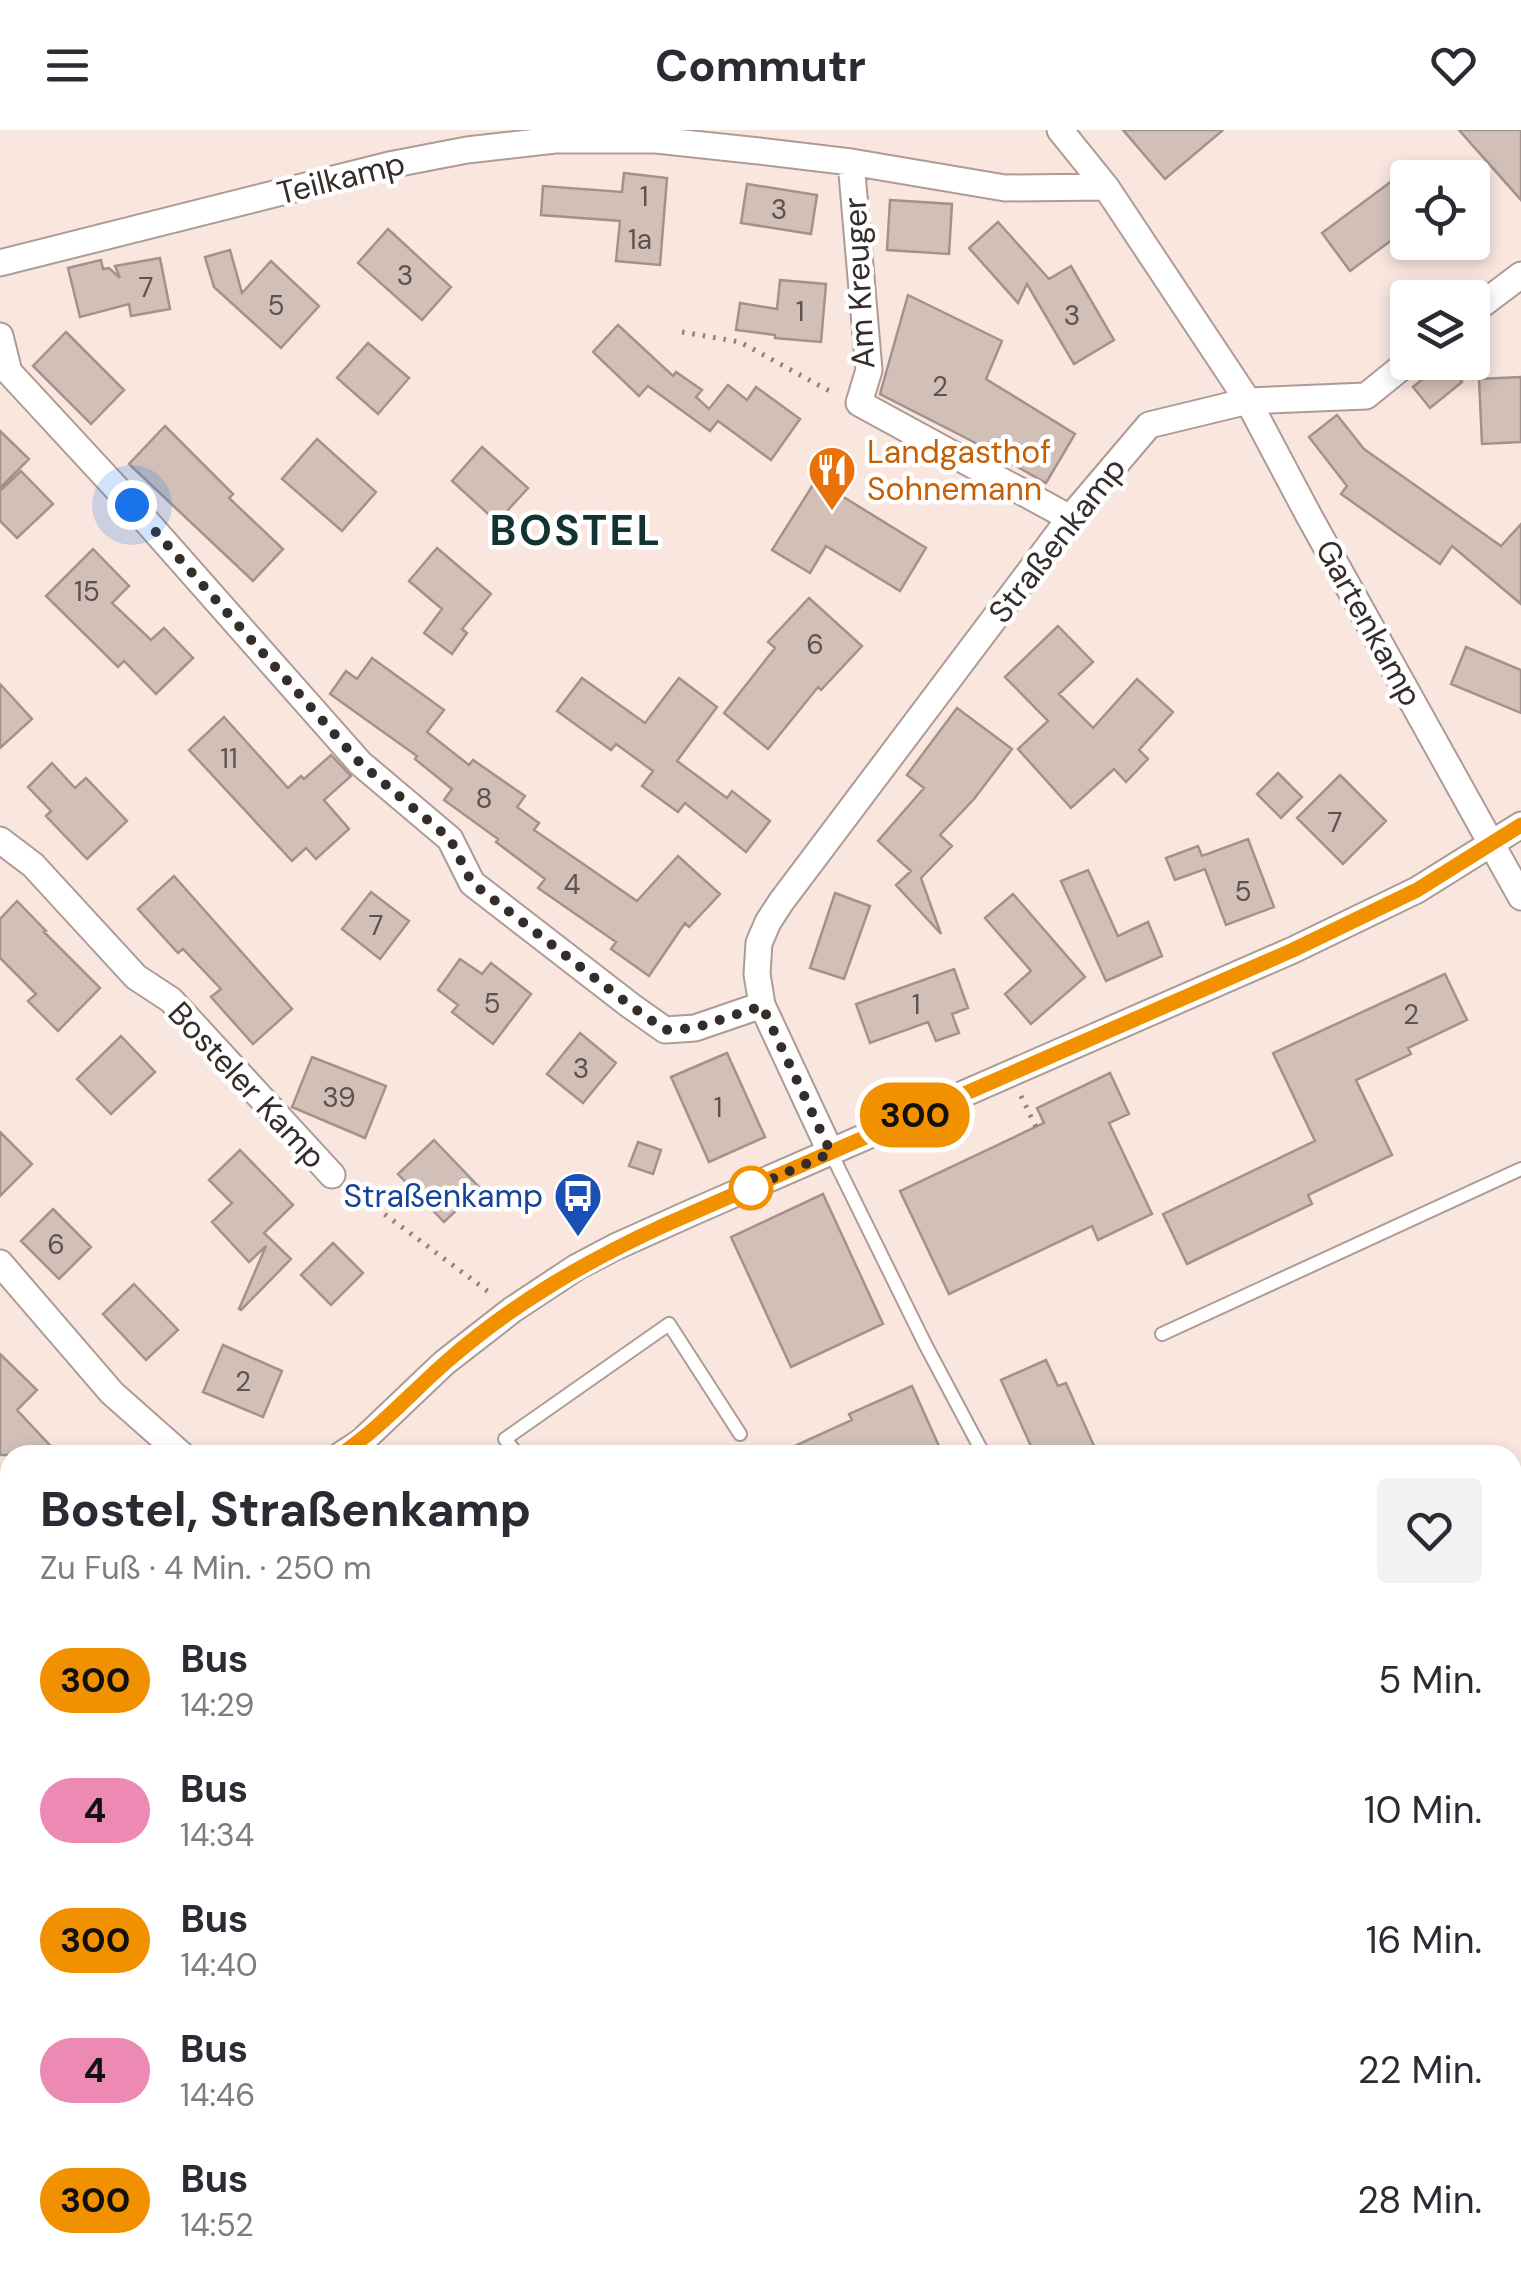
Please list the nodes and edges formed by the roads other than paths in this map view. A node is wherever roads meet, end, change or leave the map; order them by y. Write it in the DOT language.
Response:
graph roads {
  1 [pos="1060,130"];
  2 [pos="461,140"];
  3 [pos="851,162"];
  4 [pos="1106,187"];
  5 [pos="0,263"];
  6 [pos="1521,274"];
  7 [pos="1490,298"];
  8 [pos="0,336"];
  9 [pos="1390,377"];
  10 [pos="1248,401"];
  11 [pos="1070,518"];
  12 [pos="1521,825"];
  13 [pos="0,840"];
  14 [pos="1492,845"];
  15 [pos="1521,897"];
  16 [pos="762,1006"];
  17 [pos="831,1153"];
  18 [pos="1521,1169"];
  19 [pos="332,1176"];
  20 [pos="0,1263"];
  21 [pos="1162,1334"];
  22 [pos="740,1434"];
  23 [pos="171,1445"];
  24 [pos="356,1445"];
  25 [pos="510,1445"];
  26 [pos="979,1445"];
  1 -- 4 [label="street, Gartenkamp"];
  2 -- 3 [label="street, Teilkamp"];
  2 -- 5 [label="street, Teilkamp"];
  3 -- 4 [label="street, Teilkamp"];
  3 -- 11 [label="street, Am Kreuger"];
  4 -- 10 [label="street, Gartenkamp"];
  6 -- 7 [label="street"];
  8 -- 16 [label="street"];
  9 -- 10 [label="street"];
  10 -- 11 [label="street, Straßenkamp"];
  10 -- 14 [label="street, Gartenkamp"];
  11 -- 16 [label="street, Straßenkamp"];
  12 -- 14 [label="street"];
  13 -- 19 [label="street, Bosteler Kamp"];
  14 -- 15 [label="street, Gartenkamp"];
  14 -- 17 [label="street"];
  16 -- 17 [label="street, Straßenkamp"];
  17 -- 24 [label="street"];
  17 -- 26 [label="lane"];
  18 -- 21 [label="lane"];
  20 -- 23 [label="street"];
  22 -- 25 [label="lane"];
}
